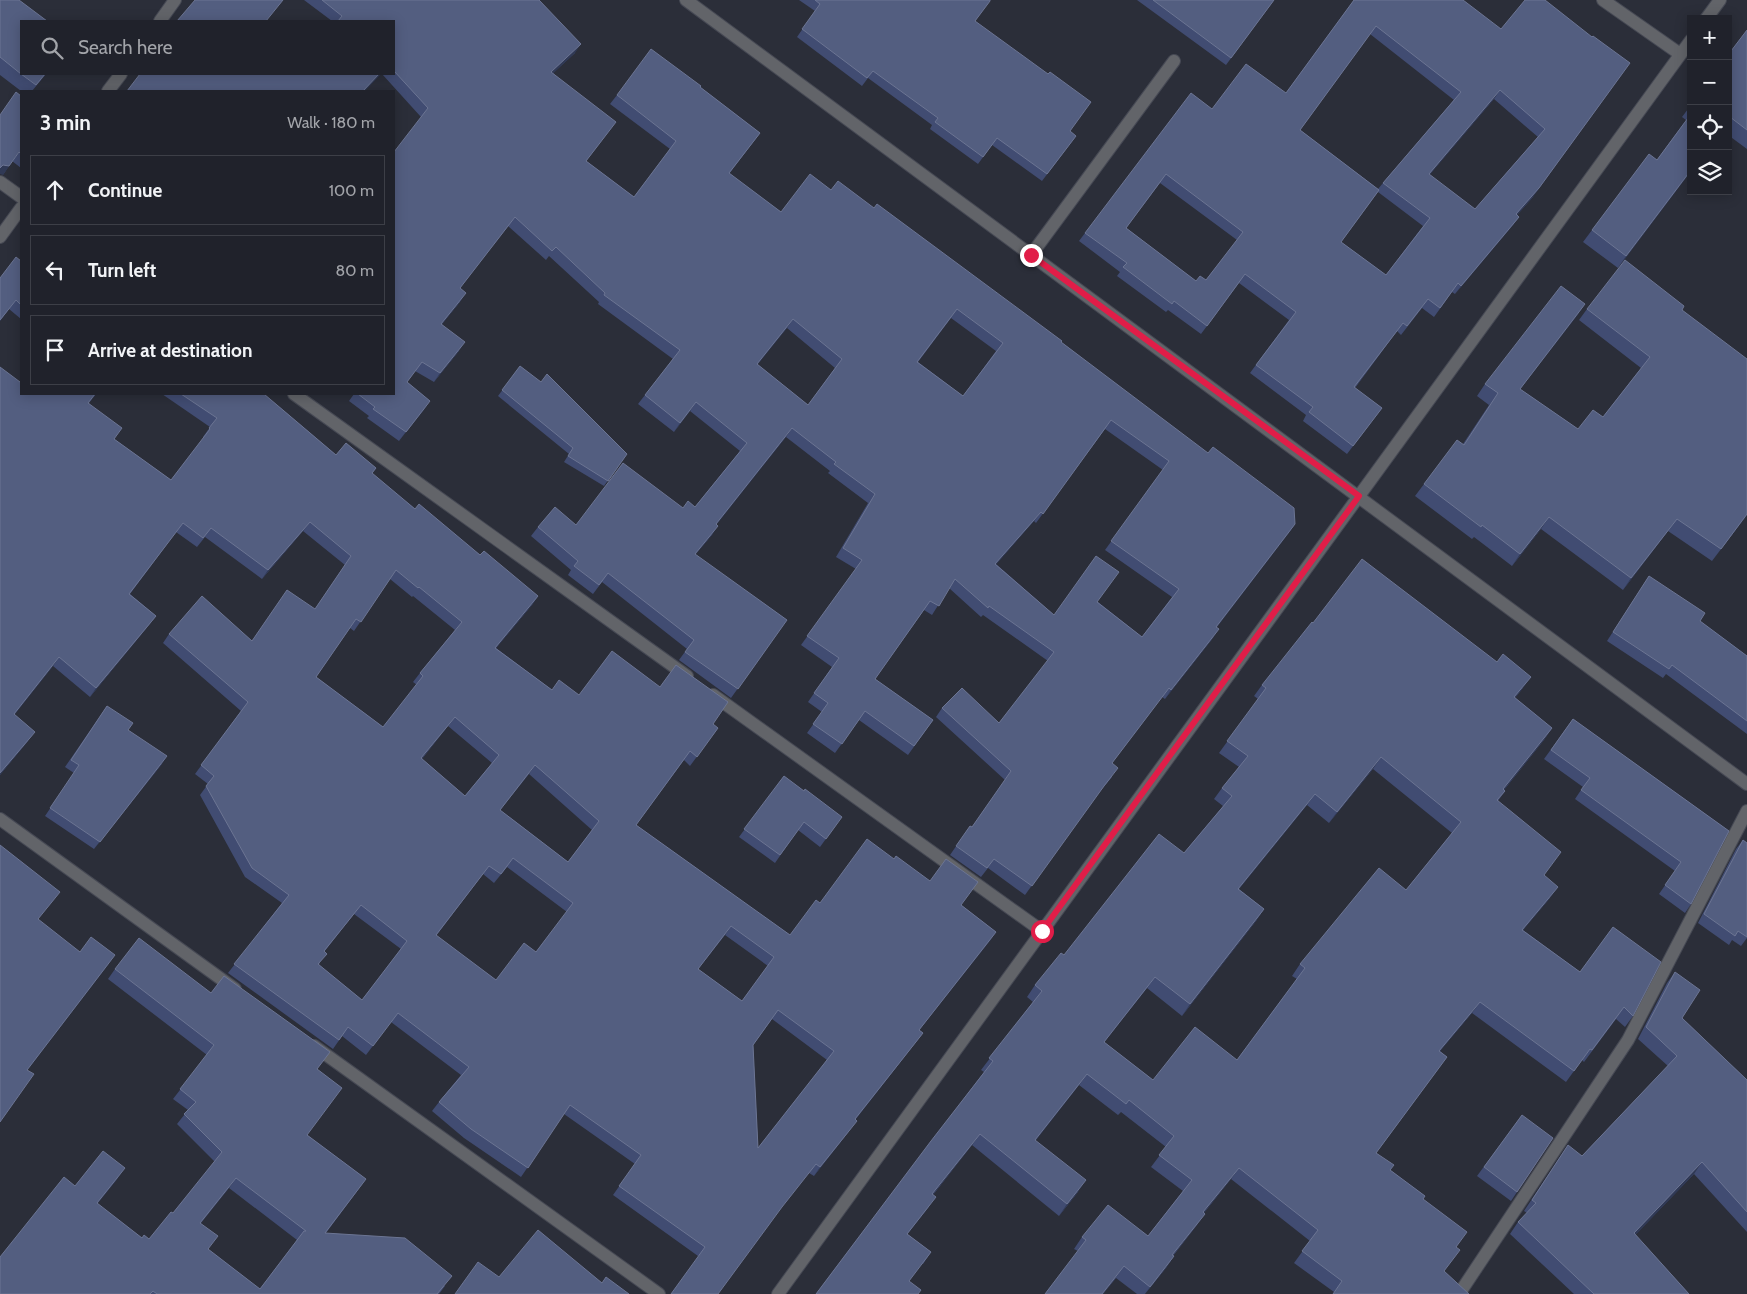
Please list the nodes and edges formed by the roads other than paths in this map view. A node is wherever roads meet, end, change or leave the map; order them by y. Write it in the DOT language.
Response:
graph roads {
  1 [pos="175,0"];
  2 [pos="686,0"];
  3 [pos="1603,0"];
  4 [pos="1720,0"];
  5 [pos="1709,15"];
  6 [pos="161,20"];
  7 [pos="1687,45"];
  8 [pos="1680,54"];
  9 [pos="1174,61"];
  10 [pos="120,75"];
  11 [pos="109,90"];
  12 [pos="0,182"];
  13 [pos="20,196"];
  14 [pos="20,209"];
  15 [pos="0,237"];
  16 [pos="1031,255"];
  17 [pos="295,395"];
  18 [pos="1359,496"];
  19 [pos="1747,784"];
  20 [pos="1747,811"];
  21 [pos="0,819"];
  22 [pos="1042,931"];
  23 [pos="249,999"];
  24 [pos="305,1039"];
  25 [pos="659,1294"];
  26 [pos="778,1294"];
  27 [pos="1459,1294"];
  1 -- 6 [label="street"];
  2 -- 16 [label="street"];
  3 -- 8 [label="street"];
  4 -- 5 [label="street"];
  7 -- 8 [label="street"];
  8 -- 18 [label="street"];
  9 -- 16 [label="street"];
  10 -- 11 [label="street"];
  12 -- 13 [label="street"];
  14 -- 15 [label="street"];
  16 -- 18 [label="street"];
  17 -- 22 [label="street"];
  18 -- 19 [label="street"];
  18 -- 22 [label="street"];
  20 -- 27 [label="street"];
  21 -- 23 [label="street"];
  22 -- 26 [label="street"];
  24 -- 25 [label="street"];
}
